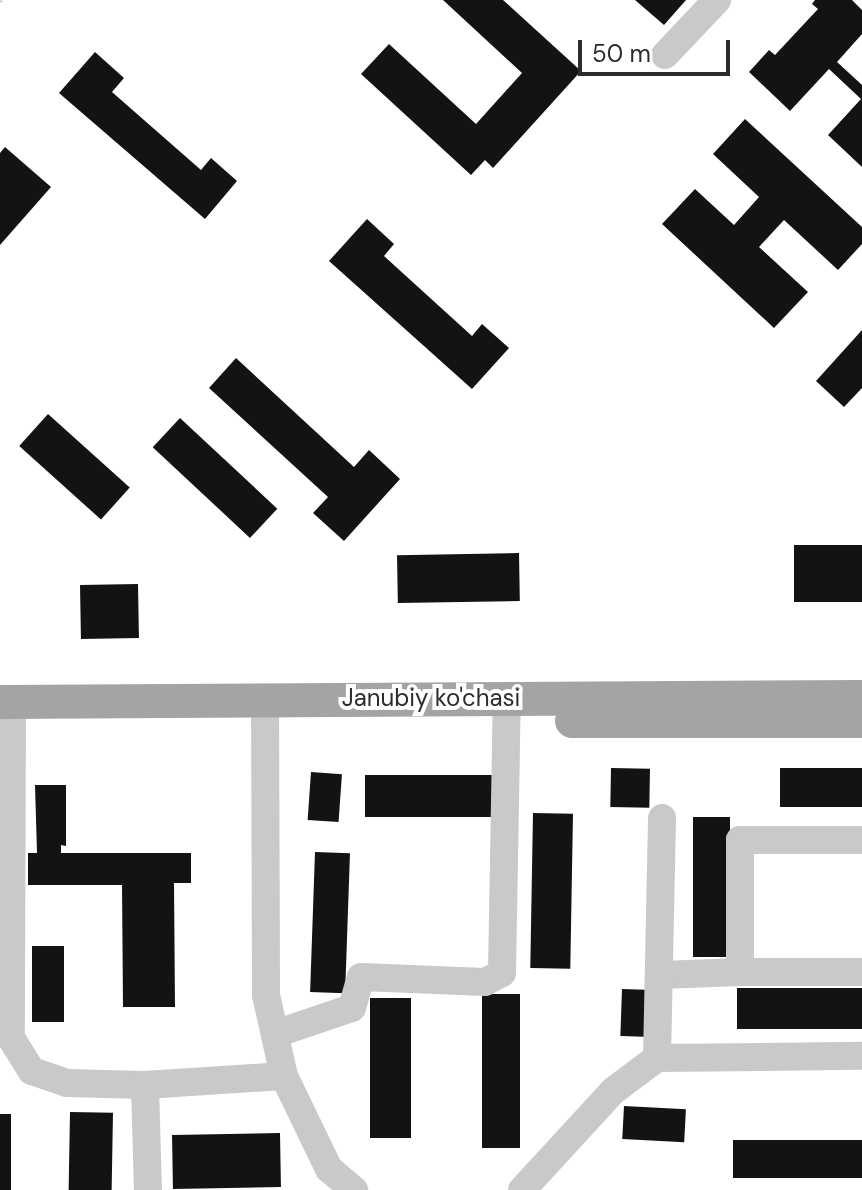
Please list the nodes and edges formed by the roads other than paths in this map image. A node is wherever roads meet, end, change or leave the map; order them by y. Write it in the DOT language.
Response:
graph roads {
  1 [pos="717,0"];
  2 [pos="665,55"];
  3 [pos="862,697"];
  4 [pos="265,709"];
  5 [pos="506,709"];
  6 [pos="6,712"];
  7 [pos="862,721"];
  8 [pos="662,818"];
  9 [pos="862,840"];
  10 [pos="740,972"];
  11 [pos="862,972"];
  12 [pos="661,975"];
  13 [pos="275,1034"];
  14 [pos="862,1056"];
  15 [pos="657,1058"];
  16 [pos="284,1076"];
  17 [pos="145,1085"];
  18 [pos="148,1190"];
  19 [pos="354,1190"];
  20 [pos="522,1190"];
  1 -- 2 [label="street"];
  3 -- 5 [label="main road, Janubiy ko'chasi"];
  4 -- 5 [label="main road, Janubiy ko'chasi"];
  4 -- 6 [label="main road, Janubiy ko'chasi"];
  4 -- 13 [label="street"];
  5 -- 7 [label="main road, Janubiy ko'chasi"];
  5 -- 13 [label="street"];
  6 -- 17 [label="street"];
  8 -- 12 [label="street"];
  9 -- 10 [label="street"];
  10 -- 11 [label="street"];
  10 -- 12 [label="street"];
  12 -- 15 [label="street"];
  13 -- 16 [label="street"];
  14 -- 15 [label="street"];
  15 -- 20 [label="street"];
  16 -- 17 [label="street"];
  16 -- 19 [label="street"];
  17 -- 18 [label="street"];
}
